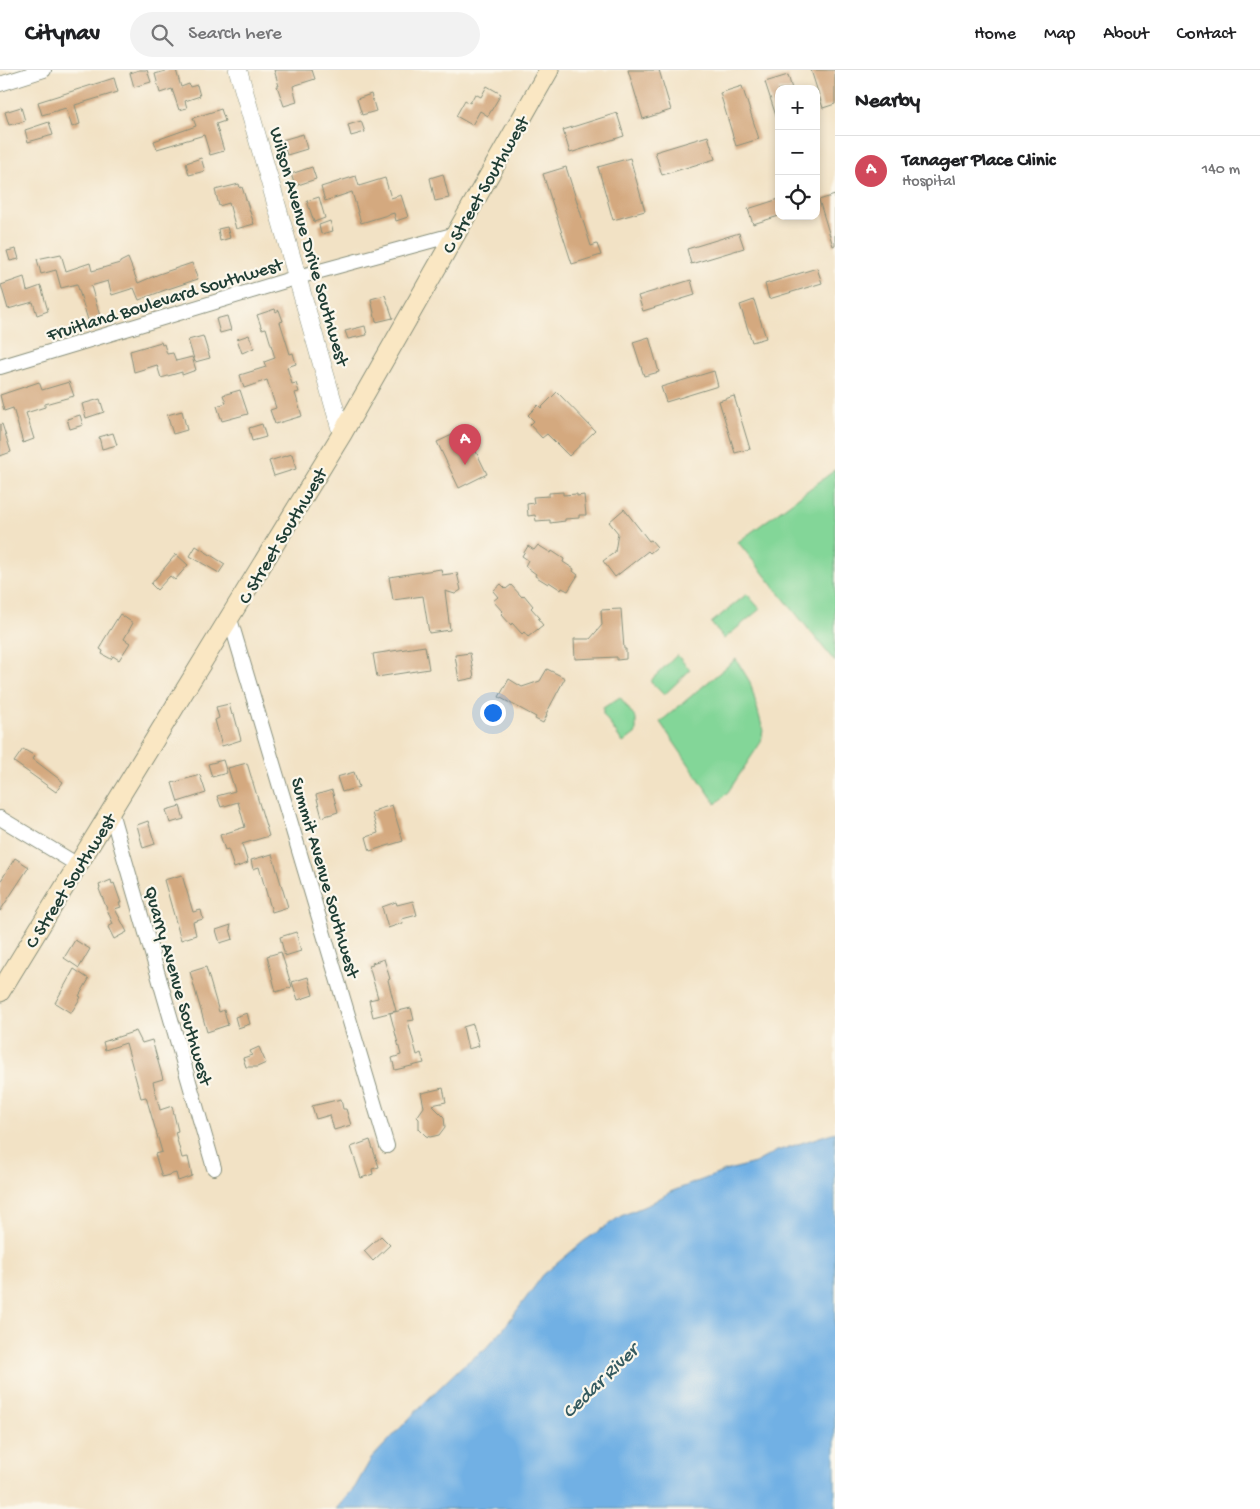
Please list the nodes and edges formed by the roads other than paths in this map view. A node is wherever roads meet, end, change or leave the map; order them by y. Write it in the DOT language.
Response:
graph roads {
  1 [pos="44,70"];
  2 [pos="238,70"];
  3 [pos="549,70"];
  4 [pos="0,84"];
  5 [pos="456,234"];
  6 [pos="298,277"];
  7 [pos="0,367"];
  8 [pos="342,434"];
  9 [pos="230,618"];
  10 [pos="111,812"];
  11 [pos="0,818"];
  12 [pos="78,865"];
  13 [pos="0,992"];
  14 [pos="387,1146"];
  15 [pos="214,1168"];
  1 -- 4 [label="street"];
  2 -- 6 [label="street, Wilson Avenue Drive Southwest"];
  3 -- 5 [label="main road, C Street Southwest"];
  5 -- 6 [label="street, Fruitland Boulevard Southwest"];
  5 -- 8 [label="main road, C Street Southwest"];
  6 -- 7 [label="street, Fruitland Boulevard Southwest"];
  6 -- 8 [label="street, Wilson Avenue Drive Southwest"];
  8 -- 9 [label="main road, C Street Southwest"];
  9 -- 10 [label="main road, C Street Southwest"];
  9 -- 14 [label="street, Summit Avenue Southwest"];
  10 -- 12 [label="main road, C Street Southwest"];
  10 -- 15 [label="street, Quarry Avenue Southwest"];
  11 -- 12 [label="street"];
  12 -- 13 [label="main road, C Street Southwest"];
}
